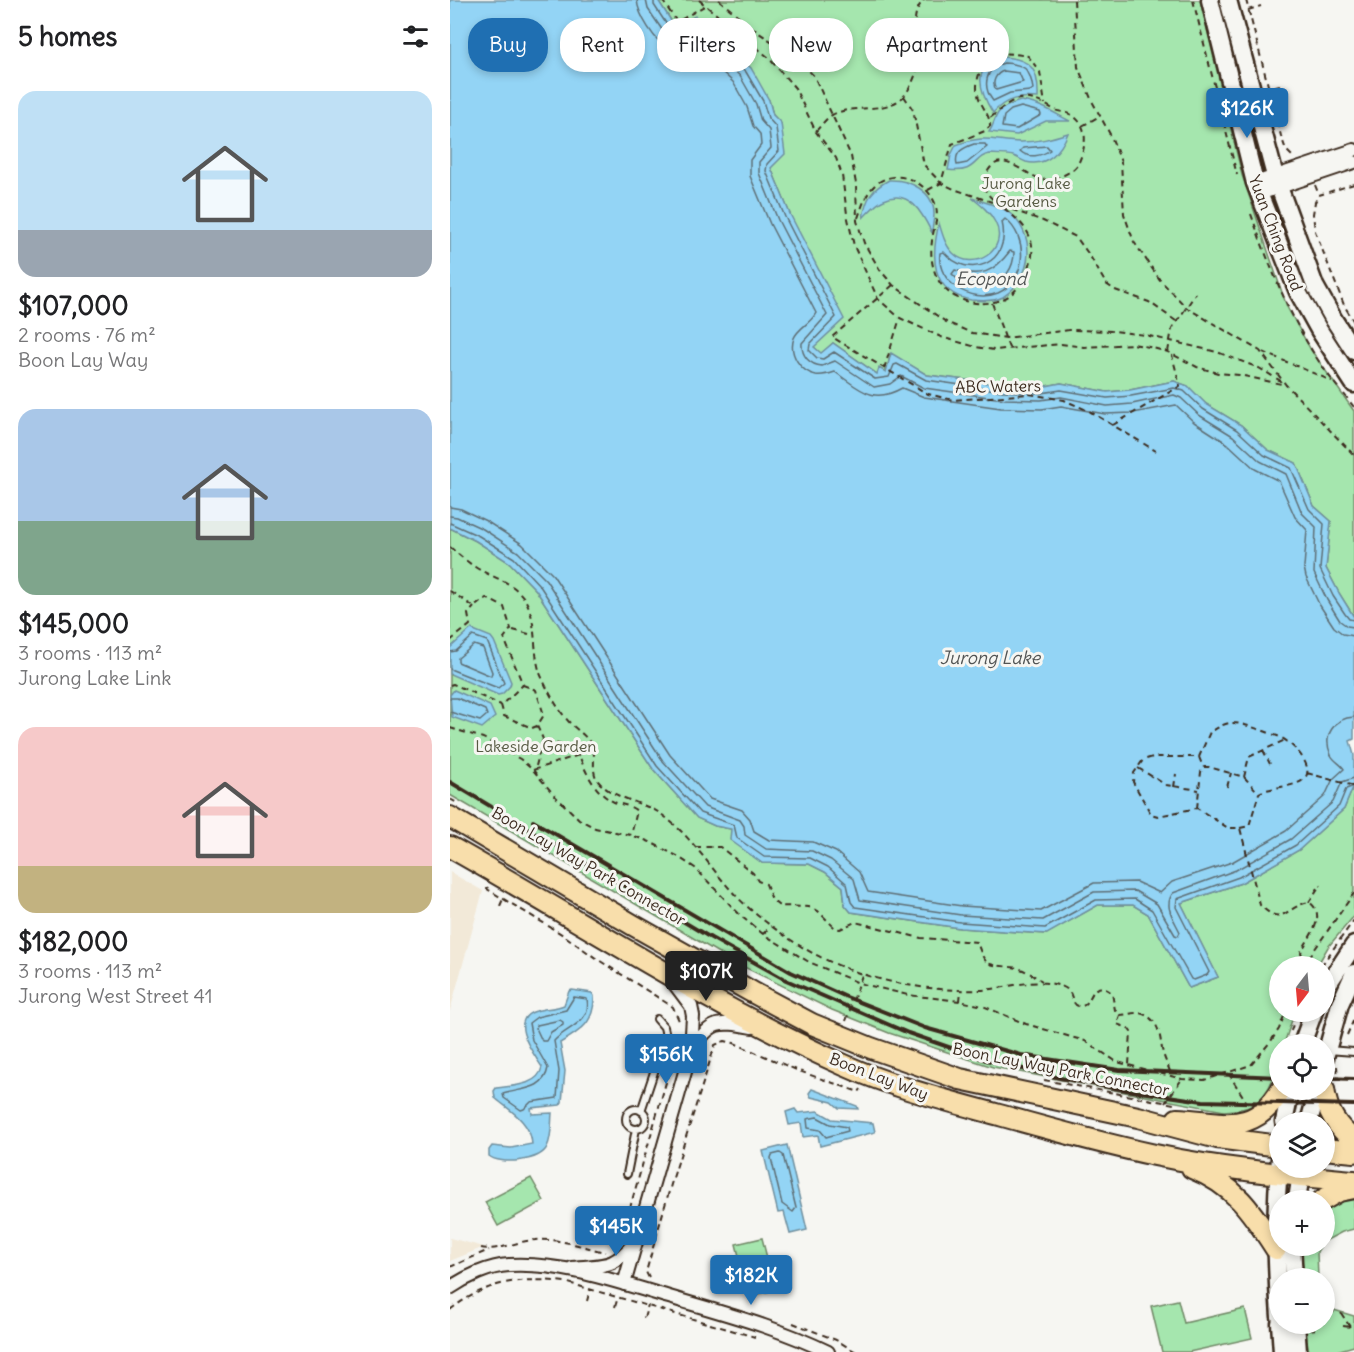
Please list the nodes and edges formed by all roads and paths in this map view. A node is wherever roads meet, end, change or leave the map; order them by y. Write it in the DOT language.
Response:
graph roads {
  1 [pos="662,0"];
  2 [pos="699,0"];
  3 [pos="719,0"];
  4 [pos="924,0"];
  5 [pos="1074,0"];
  6 [pos="1210,0"];
  7 [pos="1228,0"];
  8 [pos="1246,0"];
  9 [pos="706,5"];
  10 [pos="1261,6"];
  11 [pos="1248,10"];
  12 [pos="1242,12"];
  13 [pos="1281,85"];
  14 [pos="1270,88"];
  15 [pos="1262,90"];
  16 [pos="904,96"];
  17 [pos="1045,104"];
  18 [pos="831,115"];
  19 [pos="1100,116"];
  20 [pos="990,118"];
  21 [pos="1082,126"];
  22 [pos="816,132"];
  23 [pos="1354,150"];
  24 [pos="1300,160"];
  25 [pos="1354,162"];
  26 [pos="1277,181"];
  27 [pos="941,183"];
  28 [pos="1354,184"];
  29 [pos="1257,189"];
  30 [pos="928,190"];
  31 [pos="995,203"];
  32 [pos="857,221"];
  33 [pos="893,285"];
  34 [pos="1196,293"];
  35 [pos="1320,296"];
  36 [pos="878,298"];
  37 [pos="992,303"];
  38 [pos="1305,304"];
  39 [pos="1187,308"];
  40 [pos="900,318"];
  41 [pos="1176,321"];
  42 [pos="1354,322"];
  43 [pos="1006,338"];
  44 [pos="1170,341"];
  45 [pos="1010,348"];
  46 [pos="1260,351"];
  47 [pos="1354,351"];
  48 [pos="1168,352"];
  49 [pos="1172,355"];
  50 [pos="884,369"];
  51 [pos="1332,381"];
  52 [pos="1354,384"];
  53 [pos="1286,385"];
  54 [pos="1113,425"];
  55 [pos="1156,452"];
  56 [pos="1354,455"];
  57 [pos="450,548"];
  58 [pos="450,591"];
  59 [pos="474,607"];
  60 [pos="511,629"];
  61 [pos="533,636"];
  62 [pos="450,641"];
  63 [pos="450,685"];
  64 [pos="523,685"];
  65 [pos="501,705"];
  66 [pos="537,726"];
  67 [pos="450,728"];
  68 [pos="543,738"];
  69 [pos="1286,740"];
  70 [pos="1263,750"];
  71 [pos="579,755"];
  72 [pos="1199,757"];
  73 [pos="1269,764"];
  74 [pos="1138,767"];
  75 [pos="1203,767"];
  76 [pos="534,768"];
  77 [pos="1231,773"];
  78 [pos="1307,773"];
  79 [pos="1176,774"];
  80 [pos="1244,777"];
  81 [pos="1354,786"];
  82 [pos="1174,787"];
  83 [pos="1227,788"];
  84 [pos="608,789"];
  85 [pos="1199,790"];
  86 [pos="1259,793"];
  87 [pos="604,795"];
  88 [pos="450,799"];
  89 [pos="1197,808"];
  90 [pos="455,811"];
  91 [pos="1240,828"];
  92 [pos="631,835"];
  93 [pos="450,847"];
  94 [pos="695,847"];
  95 [pos="510,852"];
  96 [pos="489,884"];
  97 [pos="520,886"];
  98 [pos="1321,886"];
  99 [pos="1354,893"];
  100 [pos="504,899"];
  101 [pos="1309,902"];
  102 [pos="500,906"];
  103 [pos="1354,921"];
  104 [pos="771,926"];
  105 [pos="763,934"];
  106 [pos="1354,945"];
  107 [pos="814,954"];
  108 [pos="1302,956"];
  109 [pos="1307,956"];
  110 [pos="1328,956"];
  111 [pos="809,962"];
  112 [pos="665,972"];
  113 [pos="1354,973"];
  114 [pos="862,974"];
  115 [pos="1335,974"];
  116 [pos="1044,983"];
  117 [pos="859,984"];
  118 [pos="910,985"];
  119 [pos="960,990"];
  120 [pos="908,995"];
  121 [pos="960,1001"];
  122 [pos="1120,1015"];
  123 [pos="657,1019"];
  124 [pos="1354,1019"];
  125 [pos="846,1021"];
  126 [pos="1282,1022"];
  127 [pos="771,1030"];
  128 [pos="1332,1034"];
  129 [pos="1346,1037"];
  130 [pos="691,1051"];
  131 [pos="1354,1052"];
  132 [pos="1335,1055"];
  133 [pos="1129,1065"];
  134 [pos="1228,1073"];
  135 [pos="1172,1076"];
  136 [pos="1039,1079"];
  137 [pos="1182,1079"];
  138 [pos="867,1091"];
  139 [pos="1274,1100"];
  140 [pos="1327,1100"];
  141 [pos="1165,1102"];
  142 [pos="1176,1104"];
  143 [pos="1251,1109"];
  144 [pos="641,1111"];
  145 [pos="1138,1117"];
  146 [pos="636,1129"];
  147 [pos="1354,1140"];
  148 [pos="1269,1145"];
  149 [pos="1335,1150"];
  150 [pos="1354,1152"];
  151 [pos="1156,1155"];
  152 [pos="1269,1165"];
  153 [pos="627,1174"];
  154 [pos="1335,1177"];
  155 [pos="1354,1181"];
  156 [pos="1354,1188"];
  157 [pos="1335,1193"];
  158 [pos="1269,1230"];
  159 [pos="638,1238"];
  160 [pos="618,1247"];
  161 [pos="481,1248"];
  162 [pos="489,1250"];
  163 [pos="607,1253"];
  164 [pos="450,1267"];
  165 [pos="565,1269"];
  166 [pos="650,1280"];
  167 [pos="624,1284"];
  168 [pos="450,1288"];
  169 [pos="590,1289"];
  170 [pos="618,1297"];
  171 [pos="587,1302"];
  172 [pos="458,1304"];
  173 [pos="648,1305"];
  174 [pos="615,1307"];
  175 [pos="462,1309"];
  176 [pos="450,1310"];
  177 [pos="1341,1313"];
  178 [pos="644,1318"];
  179 [pos="793,1323"];
  180 [pos="1343,1326"];
  181 [pos="1352,1328"];
  182 [pos="1281,1334"];
  183 [pos="1301,1334"];
  184 [pos="763,1339"];
  185 [pos="828,1352"];
  186 [pos="856,1352"];
  187 [pos="1282,1352"];
  188 [pos="1298,1352"];
  1 -- 9 [label="path"];
  2 -- 9 [label="path"];
  3 -- 18 [label="path"];
  4 -- 16 [label="path"];
  5 -- 19 [label="path"];
  6 -- 29 [label="street, Yuan Ching Road"];
  7 -- 26 [label="street, Yuan Ching Road"];
  8 -- 11 [label="path"];
  9 -- 22 [label="path"];
  10 -- 11 [label="path"];
  11 -- 12 [label="path"];
  11 -- 14 [label="path"];
  13 -- 14 [label="path"];
  14 -- 15 [label="path"];
  14 -- 24 [label="path"];
  16 -- 18 [label="path"];
  16 -- 27 [label="path"];
  17 -- 20 [label="path"];
  17 -- 20 [label="path"];
  17 -- 21 [label="path"];
  18 -- 22 [label="path"];
  18 -- 32 [label="path"];
  19 -- 21 [label="path"];
  19 -- 39 [label="path"];
  20 -- 27 [label="path"];
  21 -- 31 [label="path"];
  22 -- 36 [label="path"];
  23 -- 26 [label="street"];
  25 -- 26 [label="street"];
  26 -- 29 [label="street"];
  26 -- 35 [label="street, Yuan Ching Road"];
  27 -- 30 [label="path"];
  27 -- 31 [label="path"];
  28 -- 42 [label="path"];
  29 -- 38 [label="street, Yuan Ching Road"];
  30 -- 32 [label="path"];
  30 -- 37 [label="path"];
  31 -- 37 [label="path"];
  31 -- 41 [label="path"];
  32 -- 33 [label="path"];
  33 -- 36 [label="path"];
  33 -- 43 [label="path"];
  34 -- 39 [label="path"];
  35 -- 38 [label="street"];
  35 -- 47 [label="street, Yuan Ching Road"];
  36 -- 40 [label="path"];
  36 -- 50 [label="path, ABC Waters"];
  37 -- 43 [label="path"];
  38 -- 52 [label="street, Yuan Ching Road"];
  39 -- 41 [label="path"];
  39 -- 46 [label="path"];
  40 -- 45 [label="path"];
  40 -- 50 [label="path"];
  41 -- 44 [label="path"];
  43 -- 44 [label="path"];
  43 -- 45 [label="path"];
  44 -- 48 [label="path"];
  44 -- 53 [label="path"];
  45 -- 48 [label="path"];
  46 -- 51 [label="path"];
  46 -- 53 [label="path"];
  48 -- 49 [label="path"];
  49 -- 53 [label="path"];
  49 -- 54 [label="path"];
  50 -- 54 [label="path, ABC Waters"];
  53 -- 56 [label="path"];
  54 -- 55 [label="path, ABC Waters"];
  57 -- 61 [label="path"];
  58 -- 59 [label="path"];
  59 -- 60 [label="path"];
  59 -- 62 [label="path"];
  60 -- 61 [label="path"];
  60 -- 64 [label="path"];
  61 -- 84 [label="path"];
  63 -- 65 [label="path"];
  64 -- 65 [label="path"];
  64 -- 66 [label="path"];
  65 -- 66 [label="path"];
  66 -- 68 [label="path"];
  67 -- 76 [label="path"];
  68 -- 71 [label="path"];
  68 -- 76 [label="path"];
  69 -- 70 [label="path"];
  69 -- 72 [label="path"];
  69 -- 78 [label="path"];
  70 -- 73 [label="path"];
  70 -- 80 [label="path"];
  71 -- 76 [label="path"];
  71 -- 87 [label="path"];
  72 -- 74 [label="path"];
  72 -- 75 [label="path"];
  74 -- 82 [label="path"];
  74 -- 89 [label="path"];
  75 -- 77 [label="path"];
  75 -- 85 [label="path"];
  76 -- 92 [label="path"];
  77 -- 80 [label="path"];
  77 -- 83 [label="path"];
  78 -- 81 [label="path"];
  78 -- 86 [label="path"];
  79 -- 82 [label="path"];
  80 -- 86 [label="path"];
  82 -- 85 [label="path"];
  84 -- 87 [label="path"];
  84 -- 94 [label="path"];
  85 -- 89 [label="path"];
  86 -- 91 [label="path"];
  87 -- 92 [label="path"];
  88 -- 90 [label="path"];
  89 -- 91 [label="path"];
  90 -- 95 [label="main road, Boon Lay Way"];
  91 -- 101 [label="path"];
  92 -- 105 [label="path"];
  93 -- 97 [label="main road, Boon Lay Way"];
  94 -- 104 [label="path"];
  94 -- 116 [label="path"];
  95 -- 97 [label="main road"];
  95 -- 145 [label="main road, Boon Lay Way"];
  96 -- 100 [label="path"];
  97 -- 112 [label="main road, Boon Lay Way"];
  98 -- 101 [label="path"];
  99 -- 109 [label="path"];
  100 -- 102 [label="path"];
  100 -- 160 [label="path"];
  101 -- 108 [label="path"];
  103 -- 110 [label="path"];
  104 -- 105 [label="path"];
  104 -- 107 [label="path"];
  105 -- 111 [label="path"];
  106 -- 115 [label="street"];
  107 -- 111 [label="path"];
  107 -- 114 [label="path"];
  111 -- 117 [label="path"];
  112 -- 127 [label="main road, Boon Lay Way"];
  112 -- 130 [label="street"];
  113 -- 128 [label="street"];
  114 -- 117 [label="path"];
  114 -- 118 [label="path"];
  116 -- 119 [label="path"];
  116 -- 122 [label="path"];
  117 -- 120 [label="path"];
  117 -- 125 [label="path"];
  118 -- 119 [label="path"];
  118 -- 120 [label="path"];
  119 -- 121 [label="path"];
  120 -- 121 [label="path"];
  121 -- 133 [label="path"];
  122 -- 133 [label="path"];
  122 -- 135 [label="path"];
  123 -- 144 [label="lane"];
  124 -- 129 [label="path"];
  126 -- 134 [label="path"];
  127 -- 130 [label="street"];
  127 -- 151 [label="main road, Boon Lay Way"];
  130 -- 159 [label="street"];
  131 -- 132 [label="lane"];
  133 -- 135 [label="path"];
  134 -- 137 [label="path"];
  134 -- 143 [label="path"];
  135 -- 137 [label="path"];
  136 -- 141 [label="path, Boon Lay Way Park Connector"];
  137 -- 141 [label="path"];
  138 -- 166 [label="path"];
  139 -- 145 [label="main road"];
  140 -- 147 [label="main road"];
  141 -- 142 [label="path, Boon Lay Way Park Connector"];
  144 -- 146 [label="lane"];
  144 -- 146 [label="lane"];
  145 -- 148 [label="main road, Boon Lay Way"];
  146 -- 153 [label="lane"];
  149 -- 150 [label="main road"];
  151 -- 152 [label="main road, Boon Lay Way"];
  151 -- 158 [label="main road"];
  154 -- 155 [label="main road, Boon Lay Way"];
  156 -- 157 [label="main road"];
  159 -- 165 [label="street"];
  159 -- 167 [label="street"];
  161 -- 162 [label="path"];
  162 -- 163 [label="path"];
  162 -- 164 [label="path"];
  165 -- 167 [label="street"];
  165 -- 168 [label="street"];
  167 -- 185 [label="street"];
  169 -- 170 [label="path"];
  169 -- 171 [label="path"];
  169 -- 172 [label="path"];
  170 -- 173 [label="path"];
  170 -- 174 [label="path"];
  172 -- 175 [label="path"];
  172 -- 176 [label="path"];
  173 -- 178 [label="path"];
  173 -- 184 [label="path"];
  177 -- 181 [label="path"];
  179 -- 186 [label="path"];
  180 -- 181 [label="path"];
  182 -- 187 [label="street"];
  183 -- 188 [label="street"];
}
